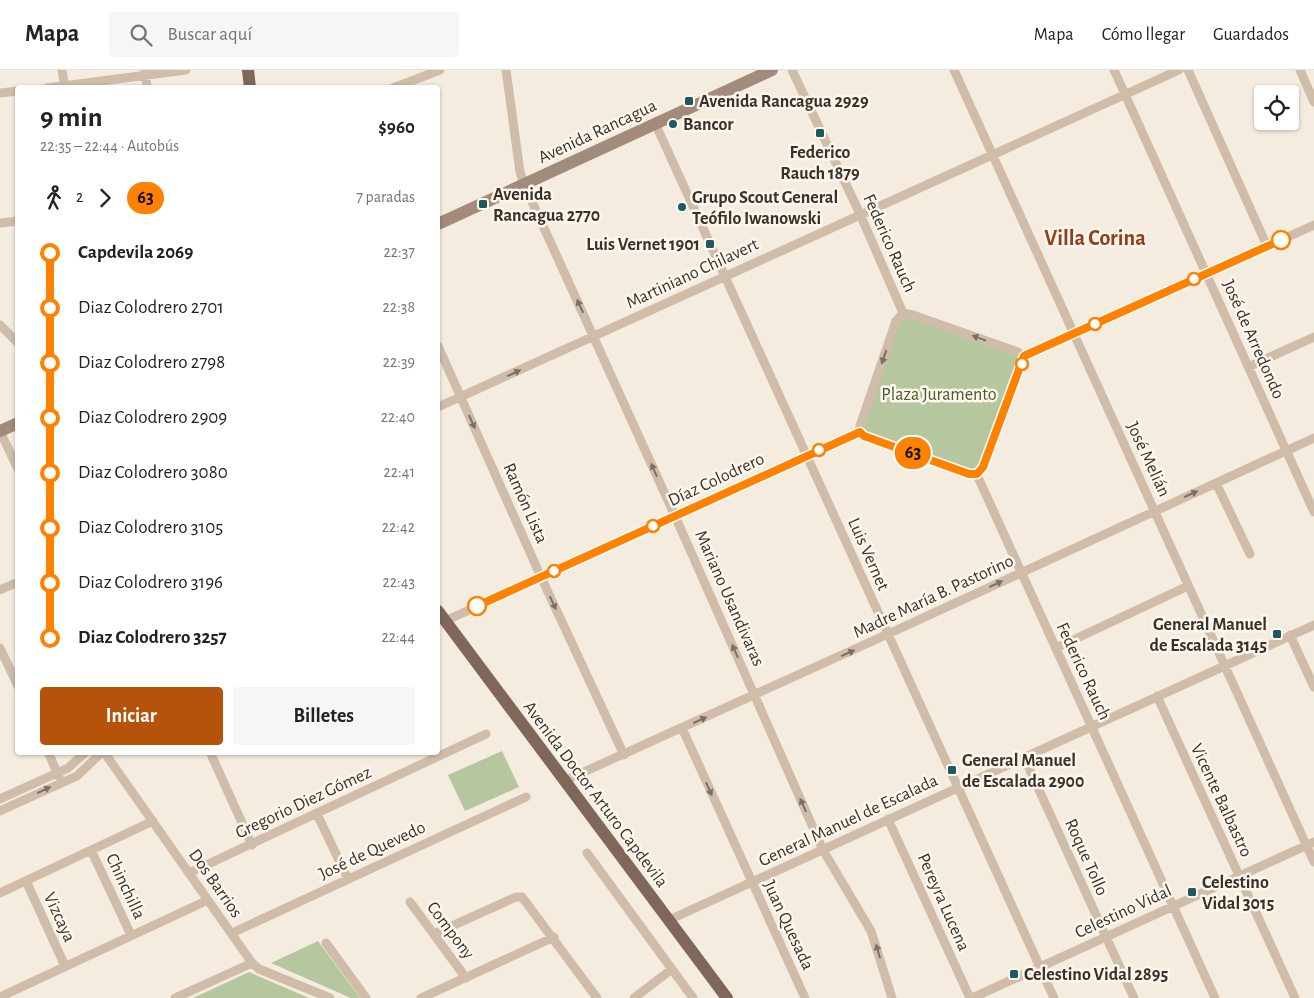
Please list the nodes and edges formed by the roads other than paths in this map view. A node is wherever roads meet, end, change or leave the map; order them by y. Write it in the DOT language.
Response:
graph roads {
  1 [pos="62,70"];
  2 [pos="186,70"];
  3 [pos="248,70"];
  4 [pos="440,70"];
  5 [pos="506,70"];
  6 [pos="772,70"];
  7 [pos="792,70"];
  8 [pos="954,70"];
  9 [pos="1114,70"];
  10 [pos="1178,70"];
  11 [pos="1188,70"];
  12 [pos="1300,70"];
  13 [pos="145,73"];
  14 [pos="65,85"];
  15 [pos="71,85"];
  16 [pos="250,85"];
  17 [pos="401,85"];
  18 [pos="15,91"];
  19 [pos="0,93"];
  20 [pos="1125,94"];
  21 [pos="1314,102"];
  22 [pos="655,123"];
  23 [pos="992,154"];
  24 [pos="524,184"];
  25 [pos="860,214"];
  26 [pos="15,221"];
  27 [pos="0,223"];
  28 [pos="440,223"];
  29 [pos="1314,225"];
  30 [pos="1268,246"];
  31 [pos="1206,274"];
  32 [pos="726,276"];
  33 [pos="903,313"];
  34 [pos="0,325"];
  35 [pos="1074,333"];
  36 [pos="593,336"];
  37 [pos="1314,338"];
  38 [pos="15,340"];
  39 [pos="440,350"];
  40 [pos="1024,356"];
  41 [pos="1248,367"];
  42 [pos="461,397"];
  43 [pos="440,407"];
  44 [pos="15,424"];
  45 [pos="0,431"];
  46 [pos="860,432"];
  47 [pos="1314,438"];
  48 [pos="1286,451"];
  49 [pos="807,455"];
  50 [pos="15,463"];
  51 [pos="977,474"];
  52 [pos="1216,483"];
  53 [pos="1155,510"];
  54 [pos="1314,512"];
  55 [pos="675,516"];
  56 [pos="1250,554"];
  57 [pos="1022,573"];
  58 [pos="541,577"];
  59 [pos="15,583"];
  60 [pos="1188,586"];
  61 [pos="0,590"];
  62 [pos="441,616"];
  63 [pos="1314,625"];
  64 [pos="888,634"];
  65 [pos="1290,635"];
  66 [pos="0,648"];
  67 [pos="1056,648"];
  68 [pos="1225,666"];
  69 [pos="15,674"];
  70 [pos="1314,687"];
  71 [pos="755,695"];
  72 [pos="1158,696"];
  73 [pos="1092,726"];
  74 [pos="682,728"];
  75 [pos="486,734"];
  76 [pos="624,754"];
  77 [pos="49,755"];
  78 [pos="83,755"];
  79 [pos="100,755"];
  80 [pos="105,755"];
  81 [pos="211,755"];
  82 [pos="1024,757"];
  83 [pos="57,773"];
  84 [pos="564,781"];
  85 [pos="61,782"];
  86 [pos="958,787"];
  87 [pos="526,797"];
  88 [pos="0,799"];
  89 [pos="0,811"];
  90 [pos="318,814"];
  91 [pos="888,819"];
  92 [pos="153,822"];
  93 [pos="1310,843"];
  94 [pos="252,844"];
  95 [pos="91,850"];
  96 [pos="823,850"];
  97 [pos="586,853"];
  98 [pos="1314,862"];
  99 [pos="189,874"];
  100 [pos="1239,876"];
  101 [pos="348,879"];
  102 [pos="26,881"];
  103 [pos="752,882"];
  104 [pos="0,893"];
  105 [pos="208,900"];
  106 [pos="410,902"];
  107 [pos="1173,906"];
  108 [pos="669,920"];
  109 [pos="232,934"];
  110 [pos="434,934"];
  111 [pos="131,935"];
  112 [pos="1106,937"];
  113 [pos="554,938"];
  114 [pos="326,943"];
  115 [pos="252,963"];
  116 [pos="66,966"];
  117 [pos="1040,968"];
  118 [pos="672,969"];
  119 [pos="466,978"];
  120 [pos="0,997"];
  121 [pos="175,998"];
  122 [pos="330,998"];
  123 [pos="366,998"];
  124 [pos="421,998"];
  125 [pos="597,998"];
  126 [pos="634,998"];
  127 [pos="693,998"];
  128 [pos="727,998"];
  129 [pos="805,998"];
  130 [pos="892,998"];
  131 [pos="971,998"];
  132 [pos="1054,998"];
  133 [pos="1134,998"];
  134 [pos="1215,998"];
  135 [pos="1295,998"];
  1 -- 14 [label="street"];
  2 -- 13 [label="street"];
  3 -- 16 [label="main road"];
  4 -- 17 [label="street"];
  5 -- 24 [label="street, Mariano Usandivaras"];
  6 -- 22 [label="main road, Avenida Rancagua"];
  7 -- 25 [label="street, Federico Rauch"];
  8 -- 23 [label="street, José Melián"];
  9 -- 20 [label="street, José de Arredondo"];
  10 -- 20 [label="street, Martiniano Chilavert"];
  11 -- 30 [label="street"];
  12 -- 21 [label="street"];
  13 -- 15 [label="street"];
  18 -- 19 [label="street"];
  20 -- 23 [label="street, Martiniano Chilavert"];
  20 -- 31 [label="street, José de Arredondo"];
  22 -- 24 [label="main road, Avenida Rancagua"];
  22 -- 32 [label="street, Luis Vernet"];
  23 -- 25 [label="street, Martiniano Chilavert"];
  23 -- 35 [label="street, José Melián"];
  24 -- 28 [label="main road, Avenida Rancagua"];
  36 -- 24 [label="street, Mariano Usandivaras, one-way"];
  25 -- 32 [label="street, Martiniano Chilavert"];
  25 -- 33 [label="street, Federico Rauch"];
  26 -- 27 [label="street"];
  29 -- 30 [label="street"];
  30 -- 31 [label="street"];
  31 -- 35 [label="street"];
  31 -- 41 [label="street, José de Arredondo"];
  32 -- 36 [label="street, Martiniano Chilavert"];
  32 -- 49 [label="street, Luis Vernet"];
  40 -- 33 [label="street, one-way"];
  33 -- 46 [label="street, Federico Rauch, one-way"];
  34 -- 38 [label="street"];
  35 -- 40 [label="street"];
  35 -- 53 [label="street, José Melián"];
  42 -- 36 [label="street, Martiniano Chilavert, one-way"];
  55 -- 36 [label="street, Mariano Usandivaras, one-way"];
  37 -- 41 [label="street"];
  39 -- 42 [label="street, Ramón Lista"];
  40 -- 51 [label="street"];
  41 -- 48 [label="street, José de Arredondo"];
  42 -- 43 [label="street, Martiniano Chilavert"];
  42 -- 58 [label="street, Ramón Lista, one-way"];
  44 -- 45 [label="main road"];
  45 -- 50 [label="street"];
  46 -- 49 [label="street, Díaz Colodrero"];
  46 -- 51 [label="street"];
  47 -- 48 [label="street, Madre María B. Pastorino"];
  48 -- 52 [label="street, Madre María B. Pastorino"];
  48 -- 54 [label="street, José de Arredondo"];
  49 -- 55 [label="street, Díaz Colodrero"];
  49 -- 64 [label="street, Luis Vernet"];
  51 -- 57 [label="street, Federico Rauch"];
  53 -- 52 [label="street, Madre María B. Pastorino, one-way"];
  52 -- 56 [label="street"];
  53 -- 57 [label="street, Madre María B. Pastorino"];
  53 -- 60 [label="street, José Melián"];
  55 -- 58 [label="street, Díaz Colodrero"];
  71 -- 55 [label="street, Mariano Usandivaras, one-way"];
  64 -- 57 [label="street, Madre María B. Pastorino, one-way"];
  57 -- 67 [label="street, Federico Rauch"];
  58 -- 62 [label="street, Díaz Colodrero"];
  58 -- 76 [label="street, Ramón Lista, one-way"];
  59 -- 61 [label="street"];
  60 -- 67 [label="street"];
  60 -- 68 [label="street, José Melián"];
  62 -- 84 [label="main road, Avenida Doctor Arturo Capdevila"];
  63 -- 65 [label="street, General Manuel de Escalada"];
  71 -- 64 [label="street, Madre María B. Pastorino, one-way"];
  64 -- 86 [label="street, Luis Vernet"];
  65 -- 68 [label="street, General Manuel de Escalada"];
  65 -- 70 [label="street"];
  66 -- 69 [label="street"];
  67 -- 73 [label="street, Federico Rauch"];
  68 -- 72 [label="street, General Manuel de Escalada"];
  68 -- 93 [label="street, José Melián"];
  74 -- 71 [label="street, Madre María B. Pastorino, one-way"];
  96 -- 71 [label="street, Mariano Usandivaras, one-way"];
  72 -- 73 [label="street, General Manuel de Escalada"];
  72 -- 100 [label="street, Vicente Balbastro"];
  73 -- 82 [label="street, General Manuel de Escalada"];
  73 -- 107 [label="street, Federico Rauch"];
  74 -- 76 [label="street, Madre María B. Pastorino"];
  74 -- 103 [label="street, Juan Quesada, one-way"];
  75 -- 90 [label="street, Gregorio Diez Gómez"];
  76 -- 84 [label="street, Madre María B. Pastorino"];
  77 -- 83 [label="street"];
  78 -- 83 [label="street"];
  79 -- 85 [label="street"];
  80 -- 92 [label="street, Dos Barrios"];
  81 -- 94 [label="street"];
  82 -- 86 [label="street, General Manuel de Escalada"];
  82 -- 112 [label="street, Roque Tollo"];
  83 -- 85 [label="street"];
  83 -- 88 [label="street"];
  84 -- 108 [label="main road, Avenida Doctor Arturo Capdevila"];
  89 -- 85 [label="street, one-way"];
  86 -- 91 [label="street, General Manuel de Escalada"];
  86 -- 117 [label="street, Luis Vernet"];
  87 -- 101 [label="street, José de Quevedo"];
  90 -- 94 [label="street, Gregorio Diez Gómez"];
  90 -- 101 [label="street"];
  91 -- 96 [label="street, General Manuel de Escalada"];
  91 -- 131 [label="street, Pereyra Lucena"];
  92 -- 95 [label="street"];
  92 -- 99 [label="street, Dos Barrios"];
  93 -- 98 [label="street, José Melián"];
  93 -- 100 [label="street, Celestino Vidal"];
  94 -- 99 [label="street, Gregorio Diez Gómez"];
  95 -- 102 [label="street"];
  95 -- 111 [label="street, Chinchilla"];
  96 -- 103 [label="street, General Manuel de Escalada"];
  130 -- 96 [label="street, Mariano Usandivaras, one-way"];
  97 -- 118 [label="street"];
  99 -- 105 [label="street, Dos Barrios"];
  100 -- 107 [label="street, Celestino Vidal"];
  100 -- 135 [label="street, Vicente Balbastro"];
  101 -- 109 [label="street, José de Quevedo"];
  102 -- 104 [label="street"];
  102 -- 116 [label="street, Vizcaya"];
  103 -- 108 [label="street, General Manuel de Escalada"];
  103 -- 129 [label="street, Juan Quesada"];
  105 -- 109 [label="street, Dos Barrios"];
  105 -- 111 [label="street"];
  106 -- 110 [label="street, Compony"];
  107 -- 112 [label="street, Celestino Vidal"];
  107 -- 134 [label="street, Federico Rauch"];
  108 -- 128 [label="main road, Avenida Doctor Arturo Capdevila"];
  109 -- 115 [label="street, Dos Barrios"];
  110 -- 113 [label="street"];
  110 -- 119 [label="street, Compony"];
  111 -- 116 [label="street"];
  112 -- 117 [label="street, Celestino Vidal"];
  112 -- 133 [label="street, Roque Tollo"];
  113 -- 119 [label="street"];
  113 -- 125 [label="street"];
  114 -- 123 [label="street"];
  115 -- 121 [label="street"];
  115 -- 122 [label="street, Dos Barrios"];
  116 -- 120 [label="street"];
  117 -- 131 [label="street, Celestino Vidal"];
  117 -- 132 [label="street, Luis Vernet"];
  118 -- 126 [label="street"];
  118 -- 127 [label="street"];
  119 -- 124 [label="street"];
}
